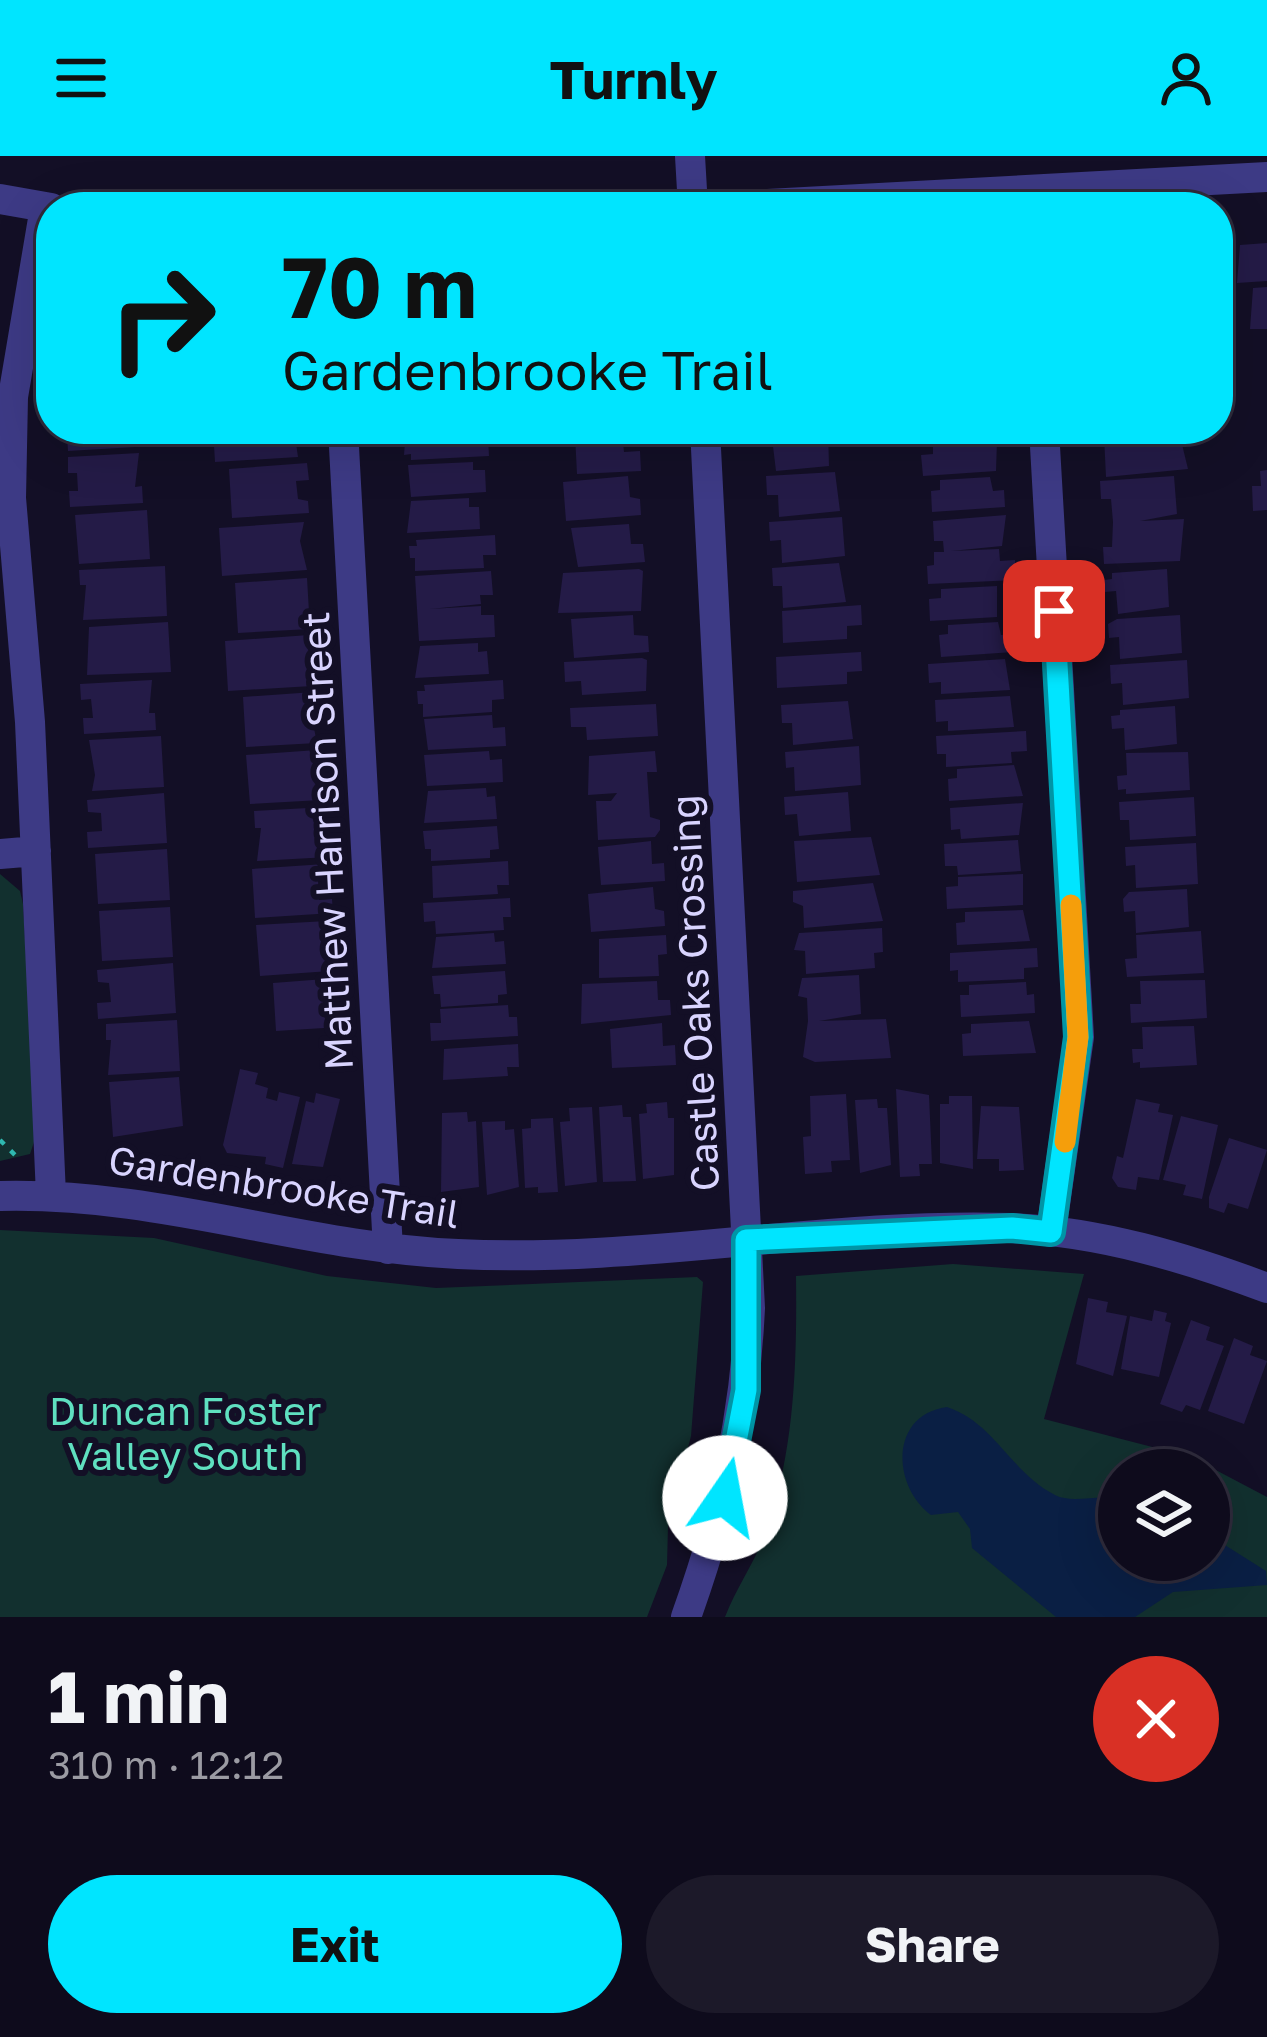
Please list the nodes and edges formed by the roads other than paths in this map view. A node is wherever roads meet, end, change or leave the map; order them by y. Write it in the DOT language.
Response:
graph roads {
  1 [pos="690,156"];
  2 [pos="1267,177"];
  3 [pos="692,192"];
  4 [pos="1105,192"];
  5 [pos="0,199"];
  6 [pos="36,205"];
  7 [pos="36,279"];
  8 [pos="344,444"];
  9 [pos="706,444"];
  10 [pos="1045,444"];
  11 [pos="36,851"];
  12 [pos="0,854"];
  13 [pos="51,1195"];
  14 [pos="0,1196"];
  15 [pos="1051,1232"];
  16 [pos="746,1240"];
  17 [pos="388,1250"];
  18 [pos="1267,1288"];
  19 [pos="687,1614"];
  1 -- 3 [label="street"];
  2 -- 4 [label="street"];
  5 -- 6 [label="street"];
  7 -- 11 [label="street"];
  8 -- 17 [label="street, Matthew Harrison Street"];
  9 -- 16 [label="street, Castle Oaks Crossing"];
  10 -- 15 [label="street"];
  11 -- 12 [label="street"];
  11 -- 13 [label="street"];
  13 -- 14 [label="street, Gardenbrooke Trail"];
  13 -- 17 [label="street, Gardenbrooke Trail"];
  15 -- 16 [label="street, Gardenbrooke Trail"];
  15 -- 18 [label="street, Gardenbrooke Trail"];
  16 -- 17 [label="street, Gardenbrooke Trail"];
  16 -- 19 [label="street, Castle Oaks Crossing"];
}
